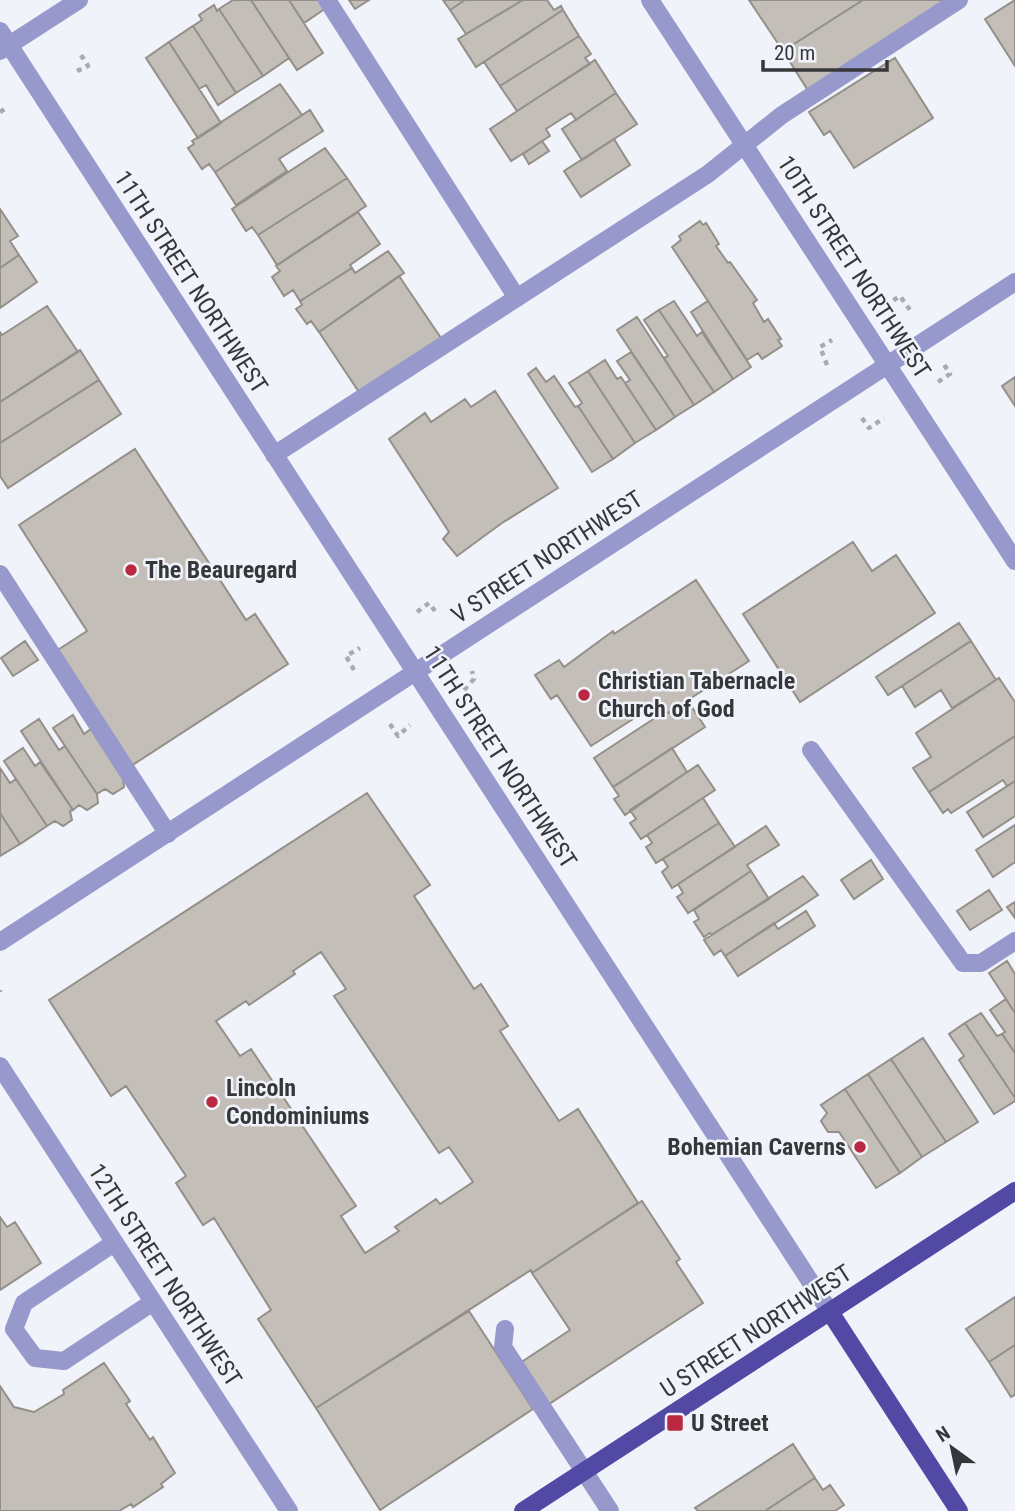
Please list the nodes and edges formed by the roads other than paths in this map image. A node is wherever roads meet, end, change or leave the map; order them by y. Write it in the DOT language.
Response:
graph roads {
  1 [pos="79,0"];
  2 [pos="327,0"];
  3 [pos="650,0"];
  4 [pos="959,0"];
  5 [pos="3,42"];
  6 [pos="744,144"];
  7 [pos="1015,282"];
  8 [pos="517,298"];
  9 [pos="888,364"];
  10 [pos="274,455"];
  11 [pos="1015,561"];
  12 [pos="0,574"];
  13 [pos="416,671"];
  14 [pos="811,750"];
  15 [pos="168,834"];
  16 [pos="1015,941"];
  17 [pos="0,942"];
  18 [pos="0,1066"];
  19 [pos="1015,1191"];
  20 [pos="114,1243"];
  21 [pos="153,1302"];
  22 [pos="830,1312"];
  23 [pos="505,1329"];
  24 [pos="584,1471"];
  25 [pos="289,1511"];
  26 [pos="523,1511"];
  27 [pos="610,1511"];
  28 [pos="959,1511"];
  1 -- 5 [label="street"];
  2 -- 8 [label="street"];
  3 -- 6 [label="street, 10TH STREET NORTHWEST"];
  4 -- 6 [label="street"];
  5 -- 10 [label="street, 11TH STREET NORTHWEST"];
  6 -- 8 [label="street"];
  6 -- 9 [label="street, 10TH STREET NORTHWEST"];
  7 -- 9 [label="street, V STREET NORTHWEST"];
  8 -- 10 [label="street"];
  9 -- 11 [label="street, 10TH STREET NORTHWEST"];
  9 -- 13 [label="street, V STREET NORTHWEST"];
  10 -- 13 [label="street, 11TH STREET NORTHWEST"];
  12 -- 15 [label="street"];
  13 -- 15 [label="street, V STREET NORTHWEST"];
  13 -- 22 [label="street, 11TH STREET NORTHWEST"];
  14 -- 16 [label="street"];
  15 -- 17 [label="street, V STREET NORTHWEST"];
  18 -- 20 [label="street, 12TH STREET NORTHWEST"];
  19 -- 22 [label="main road, U STREET NORTHWEST"];
  20 -- 21 [label="street, 12TH STREET NORTHWEST"];
  20 -- 21 [label="street"];
  21 -- 25 [label="street, 12TH STREET NORTHWEST"];
  22 -- 24 [label="main road, U STREET NORTHWEST"];
  22 -- 28 [label="main road, 11TH STREET NORTHWEST"];
  23 -- 24 [label="street"];
  24 -- 26 [label="main road, U STREET NORTHWEST"];
  24 -- 27 [label="street"];
}
